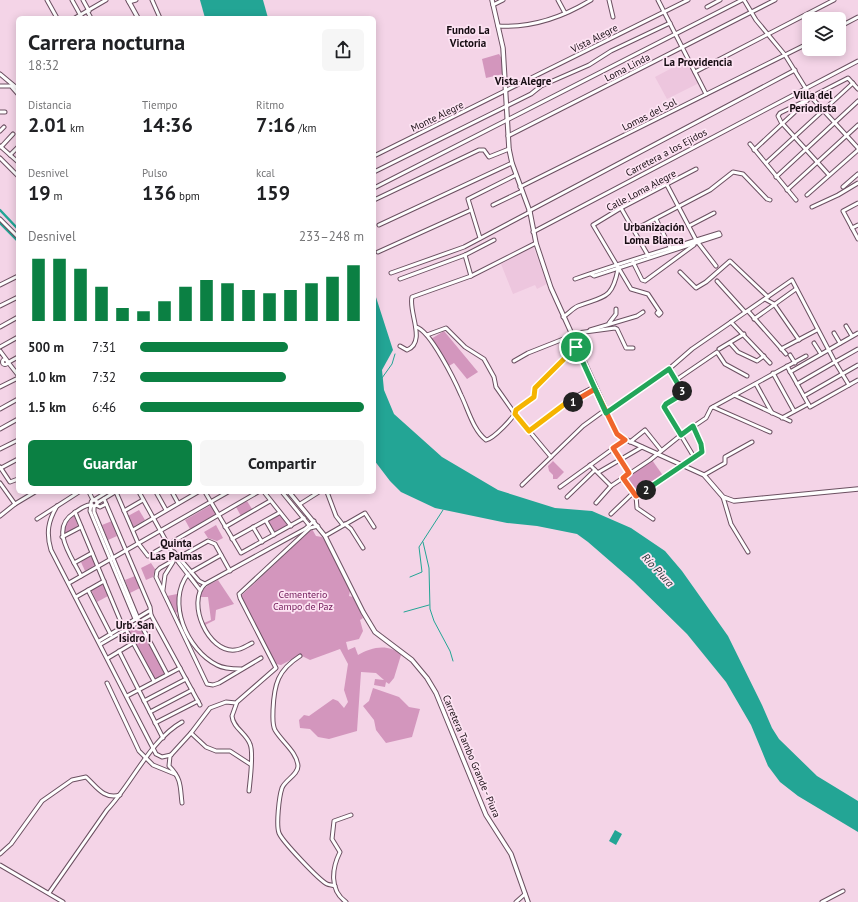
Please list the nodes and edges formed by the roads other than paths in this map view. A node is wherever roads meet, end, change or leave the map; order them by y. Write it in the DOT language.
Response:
graph roads {
  1 [pos="47,0"];
  2 [pos="72,0"];
  3 [pos="83,0"];
  4 [pos="106,0"];
  5 [pos="136,0"];
  6 [pos="152,0"];
  7 [pos="492,0"];
  8 [pos="503,0"];
  9 [pos="558,0"];
  10 [pos="591,0"];
  11 [pos="609,0"];
  12 [pos="658,0"];
  13 [pos="688,0"];
  14 [pos="720,0"];
  15 [pos="743,0"];
  16 [pos="774,0"];
  17 [pos="834,0"];
  18 [pos="129,1"];
  19 [pos="493,5"];
  20 [pos="708,6"];
  21 [pos="88,11"];
  22 [pos="664,12"];
  23 [pos="751,12"];
  24 [pos="565,13"];
  25 [pos="56,16"];
  26 [pos="80,16"];
  27 [pos="82,16"];
  28 [pos="90,16"];
  29 [pos="137,16"];
  30 [pos="159,16"];
  31 [pos="613,17"];
  32 [pos="858,18"];
  33 [pos="670,24"];
  34 [pos="846,24"];
  35 [pos="498,26"];
  36 [pos="675,34"];
  37 [pos="768,34"];
  38 [pos="802,46"];
  39 [pos="682,47"];
  40 [pos="785,55"];
  41 [pos="858,61"];
  42 [pos="795,70"];
  43 [pos="694,72"];
  44 [pos="2,76"];
  45 [pos="853,83"];
  46 [pos="0,86"];
  47 [pos="16,86"];
  48 [pos="6,87"];
  49 [pos="806,87"];
  50 [pos="858,89"];
  51 [pos="507,91"];
  52 [pos="16,92"];
  53 [pos="706,94"];
  54 [pos="811,98"];
  55 [pos="858,101"];
  56 [pos="508,105"];
  57 [pos="824,110"];
  58 [pos="0,112"];
  59 [pos="5,112"];
  60 [pos="508,120"];
  61 [pos="835,122"];
  62 [pos="783,124"];
  63 [pos="858,125"];
  64 [pos="4,127"];
  65 [pos="0,131"];
  66 [pos="13,134"];
  67 [pos="508,136"];
  68 [pos="846,136"];
  69 [pos="795,137"];
  70 [pos="750,144"];
  71 [pos="1,147"];
  72 [pos="16,149"];
  73 [pos="509,149"];
  74 [pos="858,149"];
  75 [pos="754,150"];
  76 [pos="806,150"];
  77 [pos="10,155"];
  78 [pos="376,155"];
  79 [pos="0,158"];
  80 [pos="16,160"];
  81 [pos="817,162"];
  82 [pos="512,163"];
  83 [pos="766,163"];
  84 [pos="696,169"];
  85 [pos="376,171"];
  86 [pos="16,174"];
  87 [pos="858,174"];
  88 [pos="516,175"];
  89 [pos="830,175"];
  90 [pos="776,177"];
  91 [pos="858,183"];
  92 [pos="667,185"];
  93 [pos="376,187"];
  94 [pos="520,187"];
  95 [pos="843,187"];
  96 [pos="788,190"];
  97 [pos="522,191"];
  98 [pos="807,195"];
  99 [pos="376,199"];
  100 [pos="770,200"];
  101 [pos="796,200"];
  102 [pos="858,203"];
  103 [pos="493,205"];
  104 [pos="679,207"];
  105 [pos="812,207"];
  106 [pos="621,208"];
  107 [pos="471,210"];
  108 [pos="530,211"];
  109 [pos="714,213"];
  110 [pos="0,219"];
  111 [pos="656,219"];
  112 [pos="379,225"];
  113 [pos="858,225"];
  114 [pos="689,226"];
  115 [pos="852,228"];
  116 [pos="634,230"];
  117 [pos="533,232"];
  118 [pos="16,235"];
  119 [pos="480,238"];
  120 [pos="858,239"];
  121 [pos="494,240"];
  122 [pos="697,241"];
  123 [pos="536,242"];
  124 [pos="672,249"];
  125 [pos="378,252"];
  126 [pos="465,255"];
  127 [pos="649,257"];
  128 [pos="633,262"];
  129 [pos="716,266"];
  130 [pos="618,267"];
  131 [pos="680,272"];
  132 [pos="391,273"];
  133 [pos="471,276"];
  134 [pos="16,277"];
  135 [pos="400,278"];
  136 [pos="575,279"];
  137 [pos="718,281"];
  138 [pos="0,285"];
  139 [pos="796,289"];
  140 [pos="16,298"];
  141 [pos="766,298"];
  142 [pos="774,304"];
  143 [pos="0,306"];
  144 [pos="616,309"];
  145 [pos="659,311"];
  146 [pos="747,311"];
  147 [pos="643,312"];
  148 [pos="563,317"];
  149 [pos="16,318"];
  150 [pos="754,319"];
  151 [pos="732,322"];
  152 [pos="609,323"];
  153 [pos="846,326"];
  154 [pos="0,327"];
  155 [pos="416,327"];
  156 [pos="817,330"];
  157 [pos="578,332"];
  158 [pos="834,333"];
  159 [pos="858,333"];
  160 [pos="744,334"];
  161 [pos="427,335"];
  162 [pos="571,335"];
  163 [pos="852,336"];
  164 [pos="16,338"];
  165 [pos="799,340"];
  166 [pos="730,343"];
  167 [pos="814,343"];
  168 [pos="840,343"];
  169 [pos="400,346"];
  170 [pos="0,347"];
  171 [pos="576,347"];
  172 [pos="633,348"];
  173 [pos="719,349"];
  174 [pos="781,349"];
  175 [pos="858,349"];
  176 [pos="828,350"];
  177 [pos="0,351"];
  178 [pos="786,354"];
  179 [pos="821,354"];
  180 [pos="790,355"];
  181 [pos="764,356"];
  182 [pos="16,358"];
  183 [pos="809,361"];
  184 [pos="4,362"];
  185 [pos="514,362"];
  186 [pos="794,362"];
  187 [pos="835,362"];
  188 [pos="770,363"];
  189 [pos="858,365"];
  190 [pos="787,366"];
  191 [pos="798,368"];
  192 [pos="669,369"];
  193 [pos="790,372"];
  194 [pos="16,373"];
  195 [pos="773,374"];
  196 [pos="843,374"];
  197 [pos="747,376"];
  198 [pos="16,379"];
  199 [pos="676,380"];
  200 [pos="858,380"];
  201 [pos="756,384"];
  202 [pos="797,384"];
  203 [pos="849,385"];
  204 [pos="0,387"];
  205 [pos="595,388"];
  206 [pos="689,391"];
  207 [pos="684,393"];
  208 [pos="734,395"];
  209 [pos="804,396"];
  210 [pos="16,400"];
  211 [pos="808,404"];
  212 [pos="713,407"];
  213 [pos="0,409"];
  214 [pos="605,411"];
  215 [pos="794,411"];
  216 [pos="515,414"];
  217 [pos="772,414"];
  218 [pos="782,418"];
  219 [pos="16,420"];
  220 [pos="790,421"];
  221 [pos="693,426"];
  222 [pos="0,428"];
  223 [pos="529,431"];
  224 [pos="770,432"];
  225 [pos="681,435"];
  226 [pos="625,440"];
  227 [pos="16,441"];
  228 [pos="630,442"];
  229 [pos="752,442"];
  230 [pos="642,447"];
  231 [pos="613,448"];
  232 [pos="0,449"];
  233 [pos="661,450"];
  234 [pos="657,454"];
  235 [pos="551,457"];
  236 [pos="694,457"];
  237 [pos="16,460"];
  238 [pos="621,460"];
  239 [pos="682,464"];
  240 [pos="590,465"];
  241 [pos="0,468"];
  242 [pos="595,470"];
  243 [pos="599,472"];
  244 [pos="629,473"];
  245 [pos="704,475"];
  246 [pos="572,478"];
  247 [pos="623,478"];
  248 [pos="16,480"];
  249 [pos="0,483"];
  250 [pos="522,485"];
  251 [pos="578,486"];
  252 [pos="611,486"];
  253 [pos="560,487"];
  254 [pos="858,489"];
  255 [pos="634,492"];
  256 [pos="32,494"];
  257 [pos="76,494"];
  258 [pos="90,494"];
  259 [pos="105,494"];
  260 [pos="113,494"];
  261 [pos="117,494"];
  262 [pos="139,494"];
  263 [pos="157,494"];
  264 [pos="173,494"];
  265 [pos="194,494"];
  266 [pos="206,494"];
  267 [pos="224,494"];
  268 [pos="255,494"];
  269 [pos="265,494"];
  270 [pos="284,494"];
  271 [pos="291,494"];
  272 [pos="316,494"];
  273 [pos="329,494"];
  274 [pos="636,496"];
  275 [pos="567,497"];
  276 [pos="723,497"];
  277 [pos="104,499"];
  278 [pos="143,500"];
  279 [pos="270,501"];
  280 [pos="210,502"];
  281 [pos="94,503"];
  282 [pos="178,503"];
  283 [pos="596,503"];
  284 [pos="15,504"];
  285 [pos="106,504"];
  286 [pos="300,504"];
  287 [pos="57,506"];
  288 [pos="124,510"];
  289 [pos="166,510"];
  290 [pos="75,512"];
  291 [pos="279,513"];
  292 [pos="611,514"];
  293 [pos="218,515"];
  294 [pos="0,516"];
  295 [pos="154,518"];
  296 [pos="304,518"];
  297 [pos="37,519"];
  298 [pos="653,519"];
  299 [pos="266,520"];
  300 [pos="314,521"];
  301 [pos="309,525"];
  302 [pos="344,525"];
  303 [pos="290,526"];
  304 [pos="318,526"];
  305 [pos="81,527"];
  306 [pos="225,527"];
  307 [pos="374,527"];
  308 [pos="253,528"];
  309 [pos="133,530"];
  310 [pos="161,531"];
  311 [pos="274,535"];
  312 [pos="325,536"];
  313 [pos="62,537"];
  314 [pos="232,539"];
  315 [pos="262,542"];
  316 [pos="138,543"];
  317 [pos="168,544"];
  318 [pos="363,548"];
  319 [pos="126,550"];
  320 [pos="748,552"];
  321 [pos="92,553"];
  322 [pos="221,555"];
  323 [pos="177,558"];
  324 [pos="112,559"];
  325 [pos="74,563"];
  326 [pos="98,567"];
  327 [pos="230,571"];
  328 [pos="190,573"];
  329 [pos="81,576"];
  330 [pos="104,581"];
  331 [pos="69,583"];
  332 [pos="205,584"];
  333 [pos="88,590"];
  334 [pos="200,590"];
  335 [pos="163,592"];
  336 [pos="76,597"];
  337 [pos="149,611"];
  338 [pos="181,614"];
  339 [pos="151,615"];
  340 [pos="174,616"];
  341 [pos="137,618"];
  342 [pos="139,621"];
  343 [pos="124,627"];
  344 [pos="111,634"];
  345 [pos="100,643"];
  346 [pos="133,643"];
  347 [pos="252,643"];
  348 [pos="198,650"];
  349 [pos="119,651"];
  350 [pos="192,655"];
  351 [pos="300,656"];
  352 [pos="108,658"];
  353 [pos="261,658"];
  354 [pos="180,668"];
  355 [pos="241,669"];
  356 [pos="167,674"];
  357 [pos="186,679"];
  358 [pos="154,681"];
  359 [pos="107,683"];
  360 [pos="139,690"];
  361 [pos="192,690"];
  362 [pos="127,696"];
  363 [pos="198,700"];
  364 [pos="144,701"];
  365 [pos="236,703"];
  366 [pos="200,705"];
  367 [pos="150,712"];
  368 [pos="182,722"];
  369 [pos="155,723"];
  370 [pos="191,733"];
  371 [pos="163,738"];
  372 [pos="154,749"];
  373 [pos="252,754"];
  374 [pos="171,755"];
  375 [pos="145,758"];
  376 [pos="243,760"];
  377 [pos="250,764"];
  378 [pos="175,774"];
  379 [pos="249,791"];
  380 [pos="120,795"];
  381 [pos="182,803"];
  382 [pos="351,815"];
  383 [pos="0,854"];
  384 [pos="0,865"];
  385 [pos="336,886"];
  386 [pos="843,891"];
  387 [pos="49,893"];
  388 [pos="525,894"];
  389 [pos="830,897"];
  390 [pos="63,902"];
  391 [pos="346,902"];
  392 [pos="516,902"];
  393 [pos="528,902"];
  394 [pos="822,902"];
  395 [pos="829,902"];
  1 -- 25 [label="street"];
  2 -- 26 [label="street"];
  3 -- 21 [label="street"];
  4 -- 21 [label="street"];
  5 -- 18 [label="street"];
  6 -- 30 [label="street"];
  7 -- 19 [label="main road"];
  8 -- 19 [label="street"];
  9 -- 24 [label="street"];
  10 -- 24 [label="street"];
  11 -- 31 [label="street"];
  12 -- 22 [label="street"];
  13 -- 22 [label="street, Vista Alegre"];
  14 -- 20 [label="street"];
  15 -- 23 [label="street"];
  15 -- 36 [label="street"];
  16 -- 23 [label="street, Loma Linda"];
  17 -- 37 [label="street"];
  18 -- 29 [label="main road"];
  19 -- 35 [label="main road"];
  21 -- 27 [label="street"];
  21 -- 28 [label="street"];
  22 -- 33 [label="street"];
  22 -- 51 [label="street, Vista Alegre"];
  23 -- 37 [label="street"];
  23 -- 39 [label="street, Loma Linda"];
  24 -- 35 [label="street"];
  32 -- 34 [label="street"];
  33 -- 36 [label="street"];
  33 -- 56 [label="street"];
  35 -- 51 [label="main road"];
  36 -- 39 [label="street"];
  36 -- 60 [label="street"];
  37 -- 40 [label="street"];
  37 -- 43 [label="street"];
  38 -- 40 [label="street, Lomas del Sol"];
  39 -- 43 [label="street"];
  39 -- 67 [label="street, Loma Linda"];
  40 -- 42 [label="street"];
  40 -- 53 [label="street, Lomas del Sol"];
  41 -- 49 [label="street, Carretera a los Ejidos"];
  42 -- 49 [label="street"];
  42 -- 108 [label="street"];
  43 -- 53 [label="street"];
  44 -- 47 [label="street"];
  44 -- 48 [label="street"];
  45 -- 50 [label="street"];
  45 -- 54 [label="street"];
  45 -- 57 [label="street"];
  46 -- 48 [label="street"];
  48 -- 52 [label="street"];
  49 -- 54 [label="street"];
  49 -- 117 [label="street, Carretera a los Ejidos"];
  51 -- 56 [label="main road"];
  51 -- 78 [label="street, Monte Alegre"];
  53 -- 94 [label="street, Lomas del Sol"];
  54 -- 57 [label="street"];
  54 -- 62 [label="street"];
  54 -- 62 [label="street"];
  55 -- 61 [label="street"];
  56 -- 60 [label="main road"];
  56 -- 85 [label="street"];
  57 -- 61 [label="street"];
  57 -- 69 [label="street"];
  58 -- 59 [label="street"];
  60 -- 67 [label="main road"];
  60 -- 93 [label="street"];
  61 -- 68 [label="street"];
  61 -- 76 [label="street"];
  62 -- 69 [label="street"];
  62 -- 75 [label="street"];
  63 -- 68 [label="street"];
  64 -- 65 [label="street"];
  66 -- 71 [label="street"];
  67 -- 73 [label="main road"];
  68 -- 74 [label="street"];
  68 -- 81 [label="street"];
  69 -- 76 [label="street"];
  69 -- 83 [label="street"];
  70 -- 75 [label="street"];
  71 -- 77 [label="street"];
  72 -- 77 [label="street"];
  73 -- 82 [label="main road"];
  73 -- 99 [label="street"];
  74 -- 89 [label="street"];
  75 -- 83 [label="street"];
  76 -- 81 [label="street"];
  76 -- 90 [label="street"];
  77 -- 80 [label="street"];
  79 -- 86 [label="street"];
  81 -- 89 [label="street"];
  81 -- 96 [label="street"];
  82 -- 88 [label="main road"];
  82 -- 112 [label="street"];
  83 -- 90 [label="street"];
  84 -- 92 [label="street, Calle Loma Alegre"];
  87 -- 95 [label="street"];
  88 -- 94 [label="main road"];
  88 -- 107 [label="street"];
  89 -- 98 [label="street"];
  90 -- 96 [label="street"];
  91 -- 105 [label="street"];
  92 -- 104 [label="street"];
  92 -- 106 [label="street, Calle Loma Alegre"];
  94 -- 97 [label="main road"];
  96 -- 101 [label="street"];
  97 -- 103 [label="street"];
  97 -- 108 [label="main road"];
  100 -- 104 [label="street"];
  102 -- 115 [label="street"];
  104 -- 111 [label="street"];
  104 -- 114 [label="street"];
  106 -- 116 [label="street"];
  106 -- 130 [label="street, Calle Loma Alegre"];
  107 -- 119 [label="street"];
  107 -- 125 [label="street"];
  108 -- 117 [label="main road"];
  108 -- 119 [label="street"];
  109 -- 114 [label="street"];
  110 -- 118 [label="street"];
  111 -- 116 [label="street"];
  111 -- 124 [label="street"];
  113 -- 115 [label="street"];
  114 -- 122 [label="street"];
  115 -- 120 [label="street"];
  116 -- 127 [label="street"];
  117 -- 123 [label="main road"];
  119 -- 132 [label="street"];
  121 -- 126 [label="street"];
  122 -- 122 [label="street"];
  122 -- 124 [label="street"];
  122 -- 128 [label="street"];
  122 -- 129 [label="street"];
  123 -- 133 [label="street"];
  123 -- 148 [label="main road"];
  124 -- 127 [label="street"];
  126 -- 133 [label="street"];
  126 -- 135 [label="street"];
  127 -- 128 [label="street"];
  128 -- 130 [label="street"];
  130 -- 136 [label="street"];
  130 -- 145 [label="street"];
  130 -- 148 [label="street"];
  131 -- 141 [label="street"];
  133 -- 155 [label="street"];
  134 -- 138 [label="street"];
  137 -- 146 [label="street"];
  139 -- 141 [label="street"];
  139 -- 142 [label="street"];
  139 -- 156 [label="street"];
  140 -- 143 [label="street"];
  141 -- 142 [label="street"];
  141 -- 146 [label="street"];
  142 -- 150 [label="street"];
  142 -- 165 [label="street"];
  144 -- 152 [label="street"];
  146 -- 150 [label="street"];
  146 -- 151 [label="street"];
  147 -- 152 [label="street"];
  148 -- 162 [label="main road"];
  149 -- 154 [label="street"];
  150 -- 174 [label="street"];
  151 -- 160 [label="street"];
  151 -- 192 [label="street"];
  152 -- 157 [label="street"];
  153 -- 163 [label="street"];
  155 -- 161 [label="street"];
  155 -- 169 [label="street"];
  156 -- 165 [label="street"];
  156 -- 176 [label="street"];
  157 -- 162 [label="street"];
  157 -- 172 [label="street"];
  158 -- 168 [label="street"];
  159 -- 163 [label="street"];
  160 -- 166 [label="street"];
  160 -- 181 [label="street"];
  161 -- 216 [label="street"];
  161 -- 216 [label="street"];
  162 -- 171 [label="main road"];
  162 -- 185 [label="street"];
  163 -- 168 [label="street"];
  164 -- 170 [label="street"];
  165 -- 174 [label="street"];
  166 -- 173 [label="street"];
  166 -- 181 [label="street"];
  167 -- 179 [label="street"];
  168 -- 176 [label="street"];
  171 -- 205 [label="main road"];
  171 -- 216 [label="street"];
  174 -- 178 [label="street"];
  175 -- 187 [label="street"];
  176 -- 179 [label="street"];
  176 -- 187 [label="street"];
  177 -- 184 [label="street"];
  179 -- 183 [label="street"];
  180 -- 186 [label="street"];
  181 -- 188 [label="street"];
  182 -- 184 [label="street"];
  183 -- 186 [label="street"];
  183 -- 191 [label="street"];
  184 -- 194 [label="street"];
  186 -- 190 [label="street"];
  186 -- 191 [label="street"];
  187 -- 196 [label="street"];
  187 -- 202 [label="street"];
  189 -- 196 [label="street"];
  190 -- 193 [label="street"];
  190 -- 195 [label="street"];
  191 -- 193 [label="street"];
  192 -- 199 [label="street"];
  192 -- 214 [label="street"];
  193 -- 202 [label="street"];
  195 -- 201 [label="street"];
  195 -- 215 [label="street"];
  196 -- 203 [label="street"];
  196 -- 209 [label="street"];
  197 -- 199 [label="street"];
  198 -- 204 [label="street"];
  199 -- 207 [label="street"];
  200 -- 203 [label="street"];
  201 -- 208 [label="street"];
  201 -- 217 [label="street"];
  202 -- 209 [label="street"];
  203 -- 211 [label="street"];
  205 -- 214 [label="main road"];
  205 -- 223 [label="street"];
  206 -- 207 [label="street"];
  207 -- 225 [label="street"];
  208 -- 212 [label="street"];
  208 -- 217 [label="street"];
  209 -- 211 [label="street"];
  210 -- 213 [label="street"];
  211 -- 215 [label="street"];
  212 -- 221 [label="street"];
  212 -- 224 [label="street"];
  214 -- 226 [label="main road"];
  214 -- 235 [label="street"];
  215 -- 218 [label="street"];
  216 -- 223 [label="street"];
  217 -- 218 [label="street"];
  218 -- 220 [label="street"];
  219 -- 222 [label="street"];
  221 -- 225 [label="street"];
  221 -- 236 [label="street"];
  223 -- 235 [label="street"];
  225 -- 233 [label="street"];
  225 -- 236 [label="street"];
  226 -- 228 [label="main road"];
  226 -- 231 [label="street"];
  227 -- 232 [label="street"];
  228 -- 230 [label="main road"];
  228 -- 233 [label="street"];
  229 -- 245 [label="street"];
  230 -- 234 [label="main road"];
  230 -- 238 [label="street"];
  231 -- 238 [label="street"];
  231 -- 240 [label="street"];
  233 -- 234 [label="street"];
  234 -- 239 [label="main road"];
  234 -- 244 [label="street"];
  235 -- 250 [label="street"];
  236 -- 239 [label="street"];
  237 -- 241 [label="street"];
  238 -- 243 [label="street"];
  238 -- 244 [label="street"];
  239 -- 245 [label="main road"];
  239 -- 274 [label="street"];
  240 -- 242 [label="street"];
  240 -- 246 [label="street"];
  241 -- 248 [label="street"];
  242 -- 243 [label="street"];
  242 -- 251 [label="street"];
  243 -- 252 [label="street"];
  244 -- 247 [label="street"];
  245 -- 276 [label="main road"];
  246 -- 251 [label="street"];
  246 -- 253 [label="street"];
  247 -- 252 [label="street"];
  247 -- 255 [label="street"];
  249 -- 284 [label="street"];
  251 -- 275 [label="street"];
  252 -- 283 [label="street"];
  254 -- 276 [label="main road"];
  255 -- 274 [label="street"];
  255 -- 292 [label="street"];
  256 -- 284 [label="street"];
  257 -- 287 [label="street"];
  258 -- 281 [label="street"];
  259 -- 281 [label="street"];
  260 -- 277 [label="street"];
  261 -- 288 [label="street"];
  262 -- 278 [label="street"];
  263 -- 289 [label="street"];
  264 -- 282 [label="street"];
  265 -- 282 [label="street"];
  266 -- 280 [label="street"];
  267 -- 280 [label="street"];
  268 -- 293 [label="street"];
  269 -- 279 [label="street"];
  270 -- 296 [label="street"];
  271 -- 286 [label="main road, Carretera Tambo Grande - Piura"];
  272 -- 286 [label="street"];
  273 -- 302 [label="street"];
  274 -- 298 [label="street"];
  276 -- 320 [label="street"];
  277 -- 281 [label="street"];
  277 -- 285 [label="street"];
  278 -- 288 [label="street"];
  278 -- 295 [label="street"];
  279 -- 291 [label="street"];
  279 -- 306 [label="street"];
  280 -- 293 [label="street"];
  280 -- 310 [label="street"];
  281 -- 285 [label="street"];
  281 -- 290 [label="street"];
  281 -- 324 [label="street"];
  282 -- 289 [label="street"];
  284 -- 294 [label="street"];
  285 -- 319 [label="street"];
  286 -- 300 [label="main road, Carretera Tambo Grande - Piura"];
  287 -- 297 [label="street"];
  287 -- 331 [label="street"];
  288 -- 309 [label="street"];
  289 -- 295 [label="street"];
  290 -- 305 [label="street"];
  290 -- 313 [label="street"];
  291 -- 299 [label="street"];
  291 -- 303 [label="street"];
  293 -- 306 [label="street"];
  293 -- 317 [label="street"];
  295 -- 309 [label="street"];
  295 -- 310 [label="street"];
  296 -- 301 [label="street"];
  296 -- 303 [label="street"];
  299 -- 308 [label="street"];
  299 -- 311 [label="street"];
  300 -- 301 [label="street"];
  300 -- 304 [label="main road, Carretera Tambo Grande - Piura"];
  301 -- 327 [label="street"];
  302 -- 307 [label="street"];
  302 -- 312 [label="street"];
  302 -- 318 [label="street"];
  303 -- 311 [label="street"];
  304 -- 312 [label="main road, Carretera Tambo Grande - Piura"];
  304 -- 365 [label="street"];
  305 -- 313 [label="street"];
  305 -- 321 [label="street"];
  306 -- 314 [label="street"];
  308 -- 314 [label="street"];
  308 -- 315 [label="street"];
  309 -- 316 [label="street"];
  310 -- 316 [label="street"];
  310 -- 317 [label="street"];
  311 -- 315 [label="street"];
  312 -- 388 [label="main road, Carretera Tambo Grande - Piura"];
  313 -- 325 [label="street"];
  314 -- 315 [label="street"];
  316 -- 317 [label="street"];
  316 -- 319 [label="street"];
  317 -- 323 [label="street"];
  319 -- 324 [label="street"];
  319 -- 337 [label="street"];
  321 -- 325 [label="street"];
  321 -- 326 [label="street"];
  322 -- 323 [label="street"];
  322 -- 327 [label="street"];
  322 -- 328 [label="street"];
  323 -- 328 [label="street"];
  323 -- 335 [label="street"];
  323 -- 335 [label="street"];
  324 -- 326 [label="street"];
  324 -- 341 [label="street"];
  325 -- 329 [label="street"];
  326 -- 329 [label="street"];
  326 -- 330 [label="street"];
  327 -- 332 [label="street"];
  328 -- 332 [label="street"];
  328 -- 334 [label="street"];
  328 -- 338 [label="street"];
  329 -- 331 [label="street"];
  330 -- 333 [label="street"];
  330 -- 343 [label="street"];
  331 -- 336 [label="street"];
  332 -- 334 [label="street"];
  333 -- 336 [label="street"];
  333 -- 344 [label="street"];
  334 -- 347 [label="street"];
  335 -- 340 [label="street"];
  336 -- 345 [label="street"];
  337 -- 339 [label="street"];
  337 -- 341 [label="street"];
  338 -- 340 [label="street"];
  338 -- 348 [label="street"];
  339 -- 342 [label="street"];
  339 -- 354 [label="street"];
  340 -- 350 [label="street"];
  341 -- 342 [label="street"];
  341 -- 343 [label="street"];
  342 -- 343 [label="street"];
  342 -- 356 [label="street"];
  343 -- 344 [label="street"];
  343 -- 345 [label="street"];
  343 -- 346 [label="street"];
  344 -- 345 [label="street"];
  345 -- 352 [label="street"];
  346 -- 349 [label="street"];
  346 -- 358 [label="street"];
  348 -- 350 [label="street"];
  348 -- 355 [label="street"];
  349 -- 352 [label="street"];
  349 -- 360 [label="street"];
  350 -- 355 [label="street"];
  351 -- 385 [label="street"];
  352 -- 362 [label="street"];
  353 -- 355 [label="street"];
  354 -- 356 [label="street"];
  354 -- 357 [label="street"];
  356 -- 358 [label="street"];
  357 -- 361 [label="street"];
  357 -- 364 [label="street"];
  358 -- 360 [label="street"];
  359 -- 375 [label="street"];
  360 -- 362 [label="street"];
  360 -- 364 [label="street"];
  361 -- 363 [label="street"];
  361 -- 367 [label="street"];
  362 -- 372 [label="street"];
  363 -- 366 [label="street"];
  363 -- 369 [label="street"];
  364 -- 367 [label="street"];
  365 -- 370 [label="street"];
  365 -- 373 [label="street"];
  367 -- 369 [label="street"];
  368 -- 371 [label="street"];
  369 -- 371 [label="street"];
  370 -- 374 [label="street"];
  370 -- 376 [label="street"];
  371 -- 372 [label="street"];
  372 -- 374 [label="street"];
  372 -- 375 [label="street"];
  373 -- 376 [label="street"];
  373 -- 377 [label="street"];
  374 -- 378 [label="street"];
  375 -- 378 [label="street"];
  375 -- 380 [label="street"];
  376 -- 377 [label="street"];
  377 -- 379 [label="street"];
  378 -- 381 [label="street"];
  380 -- 383 [label="street"];
  380 -- 387 [label="street"];
  382 -- 385 [label="street"];
  384 -- 387 [label="street"];
  385 -- 391 [label="street"];
  386 -- 389 [label="street"];
  387 -- 390 [label="street"];
  388 -- 392 [label="street"];
  388 -- 393 [label="main road, Carretera Tambo Grande - Piura"];
  389 -- 394 [label="street"];
  389 -- 395 [label="street"];
}
